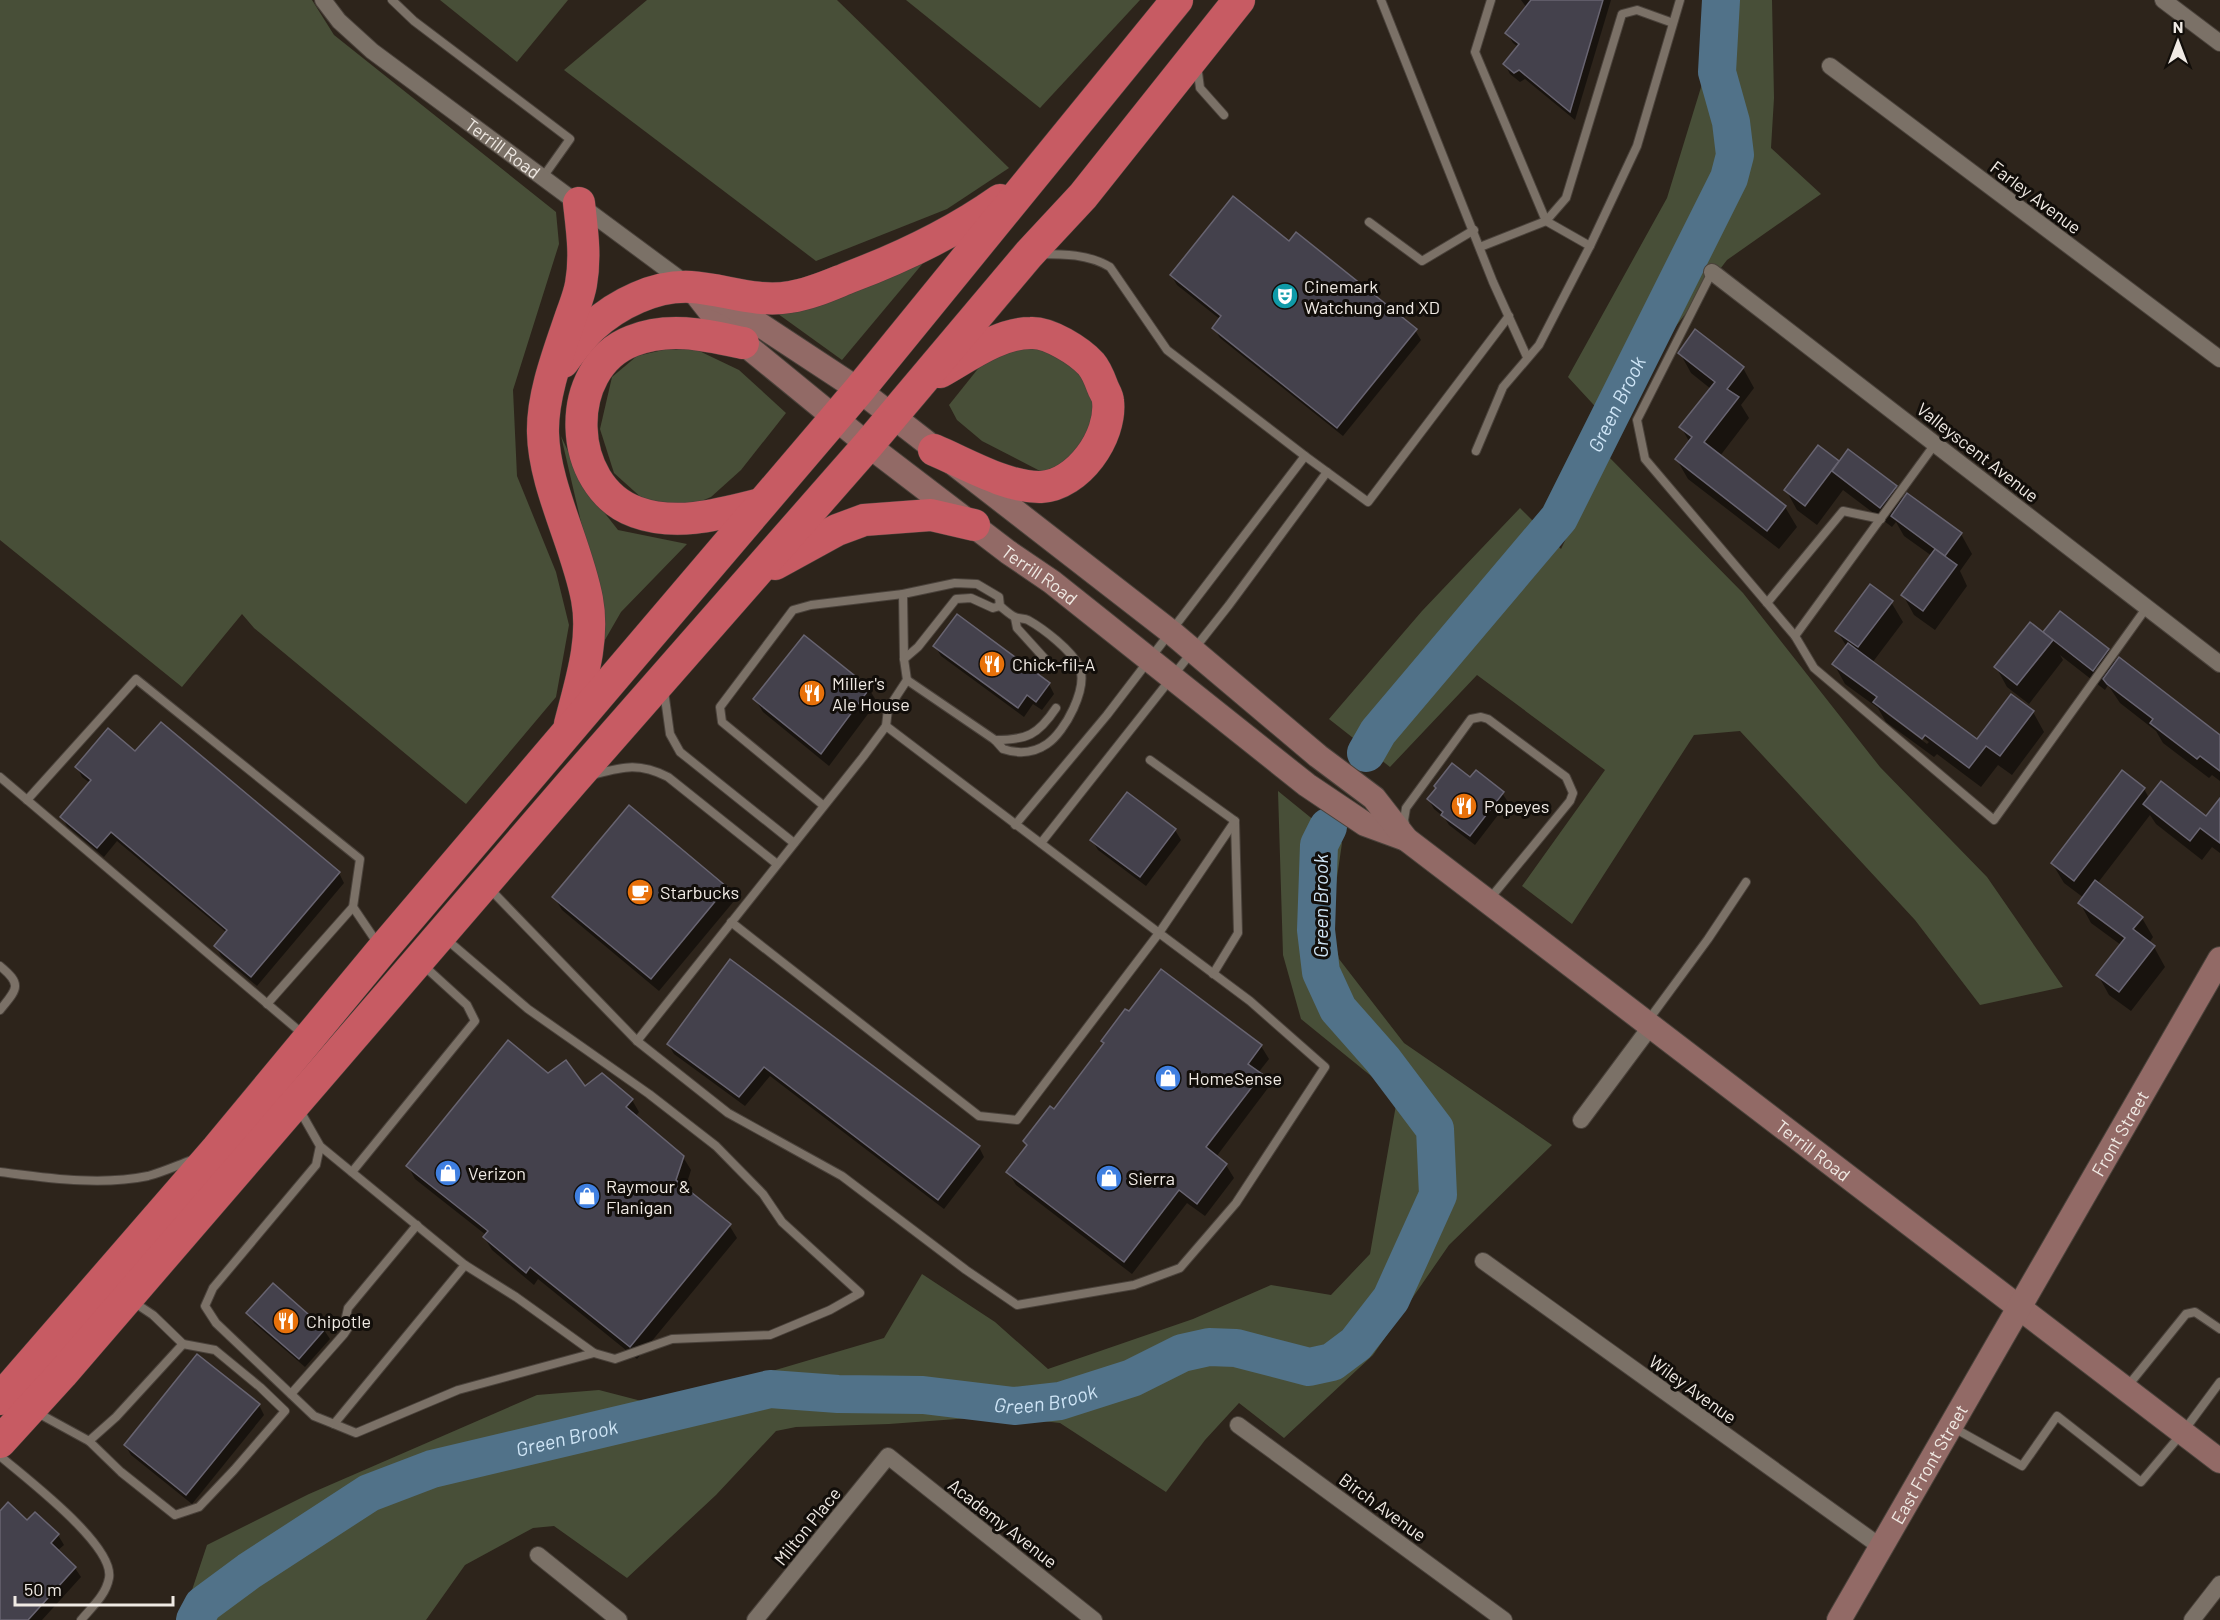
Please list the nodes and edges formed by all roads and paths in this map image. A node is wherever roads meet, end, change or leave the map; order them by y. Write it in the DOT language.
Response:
graph roads {
  1 [pos="323,0"];
  2 [pos="392,0"];
  3 [pos="1178,0"];
  4 [pos="1239,0"];
  5 [pos="1381,0"];
  6 [pos="1491,0"];
  7 [pos="1680,0"];
  8 [pos="2163,0"];
  9 [pos="1673,23"];
  10 [pos="2220,43"];
  11 [pos="1196,54"];
  12 [pos="1830,66"];
  13 [pos="1224,115"];
  14 [pos="543,177"];
  15 [pos="1031,178"];
  16 [pos="579,203"];
  17 [pos="1546,221"];
  18 [pos="1369,222"];
  19 [pos="1473,230"];
  20 [pos="1590,246"];
  21 [pos="1480,247"];
  22 [pos="1029,255"];
  23 [pos="1712,272"];
  24 [pos="691,287"];
  25 [pos="1509,316"];
  26 [pos="743,343"];
  27 [pos="1527,357"];
  28 [pos="2220,359"];
  29 [pos="550,377"];
  30 [pos="923,382"];
  31 [pos="859,390"];
  32 [pos="894,415"];
  33 [pos="835,417"];
  34 [pos="1935,444"];
  35 [pos="868,445"];
  36 [pos="934,450"];
  37 [pos="1476,451"];
  38 [pos="1305,456"];
  39 [pos="1327,472"];
  40 [pos="761,504"];
  41 [pos="1881,519"];
  42 [pos="974,525"];
  43 [pos="755,575"];
  44 [pos="903,594"];
  45 [pos="1767,603"];
  46 [pos="1000,606"];
  47 [pos="2147,607"];
  48 [pos="1015,618"];
  49 [pos="1172,632"];
  50 [pos="1795,636"];
  51 [pos="1194,651"];
  52 [pos="904,659"];
  53 [pos="1046,660"];
  54 [pos="1149,660"];
  55 [pos="2220,664"];
  56 [pos="1172,677"];
  57 [pos="663,678"];
  58 [pos="907,680"];
  59 [pos="1056,708"];
  60 [pos="886,726"];
  61 [pos="568,733"];
  62 [pos="995,740"];
  63 [pos="1150,760"];
  64 [pos="0,777"];
  65 [pos="574,780"];
  66 [pos="27,800"];
  67 [pos="824,806"];
  68 [pos="1235,821"];
  69 [pos="1015,825"];
  70 [pos="1406,839"];
  71 [pos="794,843"];
  72 [pos="1041,843"];
  73 [pos="777,864"];
  74 [pos="1746,882"];
  75 [pos="485,883"];
  76 [pos="1488,901"];
  77 [pos="353,907"];
  78 [pos="731,922"];
  79 [pos="1160,933"];
  80 [pos="441,935"];
  81 [pos="382,950"];
  82 [pos="2220,959"];
  83 [pos="419,961"];
  84 [pos="0,966"];
  85 [pos="1213,974"];
  86 [pos="267,1004"];
  87 [pos="0,1010"];
  88 [pos="1649,1024"];
  89 [pos="309,1040"];
  90 [pos="637,1041"];
  91 [pos="296,1104"];
  92 [pos="1581,1120"];
  93 [pos="320,1146"];
  94 [pos="217,1149"];
  95 [pos="0,1172"];
  96 [pos="352,1172"];
  97 [pos="417,1225"];
  98 [pos="1483,1261"];
  99 [pos="465,1265"];
  100 [pos="128,1298"];
  101 [pos="2019,1307"];
  102 [pos="2220,1329"];
  103 [pos="183,1344"];
  104 [pos="594,1353"];
  105 [pos="2220,1382"];
  106 [pos="2126,1389"];
  107 [pos="291,1394"];
  108 [pos="0,1399"];
  109 [pos="30,1409"];
  110 [pos="334,1424"];
  111 [pos="1238,1425"];
  112 [pos="1951,1426"];
  113 [pos="2183,1432"];
  114 [pos="89,1441"];
  115 [pos="0,1442"];
  116 [pos="0,1456"];
  117 [pos="888,1456"];
  118 [pos="2220,1461"];
  119 [pos="1881,1548"];
  120 [pos="538,1555"];
  121 [pos="2220,1584"];
  122 [pos="81,1620"];
  123 [pos="619,1620"];
  124 [pos="755,1620"];
  125 [pos="1094,1620"];
  126 [pos="1504,1620"];
  127 [pos="1839,1620"];
  128 [pos="2192,1620"];
  1 -- 14 [label="street, Terrill Road"];
  2 -- 14 [label="lane"];
  3 -- 15 [label="highway"];
  4 -- 11 [label="highway"];
  5 -- 19 [label="lane"];
  6 -- 17 [label="lane"];
  7 -- 9 [label="lane"];
  8 -- 10 [label="street"];
  9 -- 17 [label="lane"];
  9 -- 20 [label="lane"];
  11 -- 13 [label="lane"];
  11 -- 22 [label="highway"];
  12 -- 28 [label="street, Farley Avenue"];
  14 -- 16 [label="street, Terrill Road"];
  15 -- 24 [label="highway"];
  15 -- 31 [label="highway"];
  16 -- 24 [label="street, Terrill Road"];
  16 -- 29 [label="highway"];
  17 -- 20 [label="lane"];
  17 -- 21 [label="lane"];
  18 -- 19 [label="lane"];
  19 -- 21 [label="lane"];
  20 -- 27 [label="lane"];
  21 -- 25 [label="lane"];
  22 -- 30 [label="highway"];
  22 -- 38 [label="lane"];
  23 -- 34 [label="street, Valleyscent Avenue"];
  23 -- 45 [label="lane"];
  24 -- 26 [label="street, Terrill Road"];
  24 -- 29 [label="highway"];
  24 -- 31 [label="street, Terrill Road"];
  25 -- 27 [label="lane"];
  25 -- 39 [label="lane"];
  26 -- 33 [label="street, Terrill Road"];
  26 -- 40 [label="highway"];
  27 -- 37 [label="lane"];
  29 -- 61 [label="highway"];
  30 -- 32 [label="highway"];
  30 -- 36 [label="highway"];
  31 -- 32 [label="street, Terrill Road"];
  31 -- 33 [label="highway"];
  32 -- 35 [label="highway"];
  32 -- 36 [label="street, Terrill Road"];
  33 -- 35 [label="street, Terrill Road"];
  33 -- 40 [label="highway"];
  34 -- 41 [label="lane"];
  34 -- 47 [label="street, Valleyscent Avenue"];
  35 -- 42 [label="street, Terrill Road"];
  35 -- 43 [label="highway"];
  36 -- 49 [label="street, Terrill Road"];
  38 -- 39 [label="lane"];
  38 -- 49 [label="lane"];
  39 -- 51 [label="lane"];
  40 -- 61 [label="highway"];
  41 -- 45 [label="lane"];
  41 -- 50 [label="lane"];
  42 -- 43 [label="highway"];
  42 -- 54 [label="street, Terrill Road"];
  43 -- 57 [label="highway"];
  44 -- 46 [label="lane"];
  44 -- 52 [label="lane"];
  44 -- 67 [label="lane"];
  45 -- 50 [label="lane"];
  46 -- 48 [label="lane"];
  46 -- 52 [label="lane"];
  47 -- 50 [label="lane"];
  47 -- 55 [label="street, Valleyscent Avenue"];
  48 -- 53 [label="lane"];
  48 -- 62 [label="lane"];
  49 -- 51 [label="street, Terrill Road"];
  49 -- 54 [label="lane"];
  51 -- 56 [label="lane"];
  51 -- 70 [label="street, Terrill Road"];
  52 -- 58 [label="lane"];
  54 -- 56 [label="street, Terrill Road"];
  54 -- 69 [label="lane"];
  56 -- 70 [label="street, Terrill Road"];
  56 -- 72 [label="lane"];
  57 -- 65 [label="highway"];
  57 -- 71 [label="lane"];
  58 -- 60 [label="lane"];
  58 -- 62 [label="lane"];
  59 -- 62 [label="lane"];
  60 -- 67 [label="lane"];
  60 -- 69 [label="lane"];
  61 -- 81 [label="highway"];
  63 -- 68 [label="lane"];
  64 -- 66 [label="lane"];
  65 -- 73 [label="lane"];
  65 -- 75 [label="highway"];
  66 -- 77 [label="lane"];
  66 -- 86 [label="lane"];
  67 -- 71 [label="lane"];
  68 -- 79 [label="lane"];
  68 -- 85 [label="lane"];
  69 -- 72 [label="lane"];
  70 -- 76 [label="street, Terrill Road"];
  70 -- 76 [label="lane"];
  71 -- 73 [label="lane"];
  72 -- 79 [label="lane"];
  73 -- 78 [label="lane"];
  74 -- 88 [label="lane"];
  75 -- 80 [label="highway"];
  75 -- 90 [label="lane"];
  76 -- 88 [label="street, Terrill Road"];
  77 -- 81 [label="lane"];
  77 -- 86 [label="lane"];
  78 -- 79 [label="lane"];
  78 -- 90 [label="lane"];
  79 -- 85 [label="lane"];
  80 -- 83 [label="highway"];
  80 -- 104 [label="lane"];
  81 -- 89 [label="highway"];
  82 -- 101 [label="street, Front Street"];
  83 -- 91 [label="highway"];
  83 -- 96 [label="lane"];
  84 -- 87 [label="lane"];
  85 -- 90 [label="lane"];
  86 -- 89 [label="lane"];
  88 -- 92 [label="street"];
  88 -- 101 [label="street, Terrill Road"];
  89 -- 94 [label="highway"];
  91 -- 93 [label="lane"];
  91 -- 100 [label="highway"];
  93 -- 96 [label="lane"];
  93 -- 107 [label="lane"];
  94 -- 95 [label="lane"];
  94 -- 108 [label="highway"];
  96 -- 97 [label="lane"];
  97 -- 99 [label="lane"];
  97 -- 107 [label="lane"];
  98 -- 119 [label="street, Wiley Avenue"];
  99 -- 104 [label="lane"];
  99 -- 110 [label="lane"];
  100 -- 103 [label="lane"];
  100 -- 109 [label="highway"];
  101 -- 106 [label="street, Terrill Road"];
  101 -- 112 [label="street, East Front Street"];
  102 -- 106 [label="lane"];
  103 -- 114 [label="lane"];
  103 -- 114 [label="lane"];
  104 -- 110 [label="lane"];
  105 -- 113 [label="lane"];
  106 -- 113 [label="street, Terrill Road"];
  107 -- 110 [label="lane"];
  109 -- 114 [label="lane"];
  109 -- 115 [label="highway"];
  111 -- 126 [label="street, Birch Avenue"];
  112 -- 113 [label="lane"];
  112 -- 119 [label="street, East Front Street"];
  113 -- 118 [label="street, Terrill Road"];
  116 -- 122 [label="lane"];
  117 -- 124 [label="street, Milton Place"];
  117 -- 125 [label="street, Academy Avenue"];
  119 -- 127 [label="street, East Front Street"];
  120 -- 123 [label="street"];
  121 -- 128 [label="street"];
}
